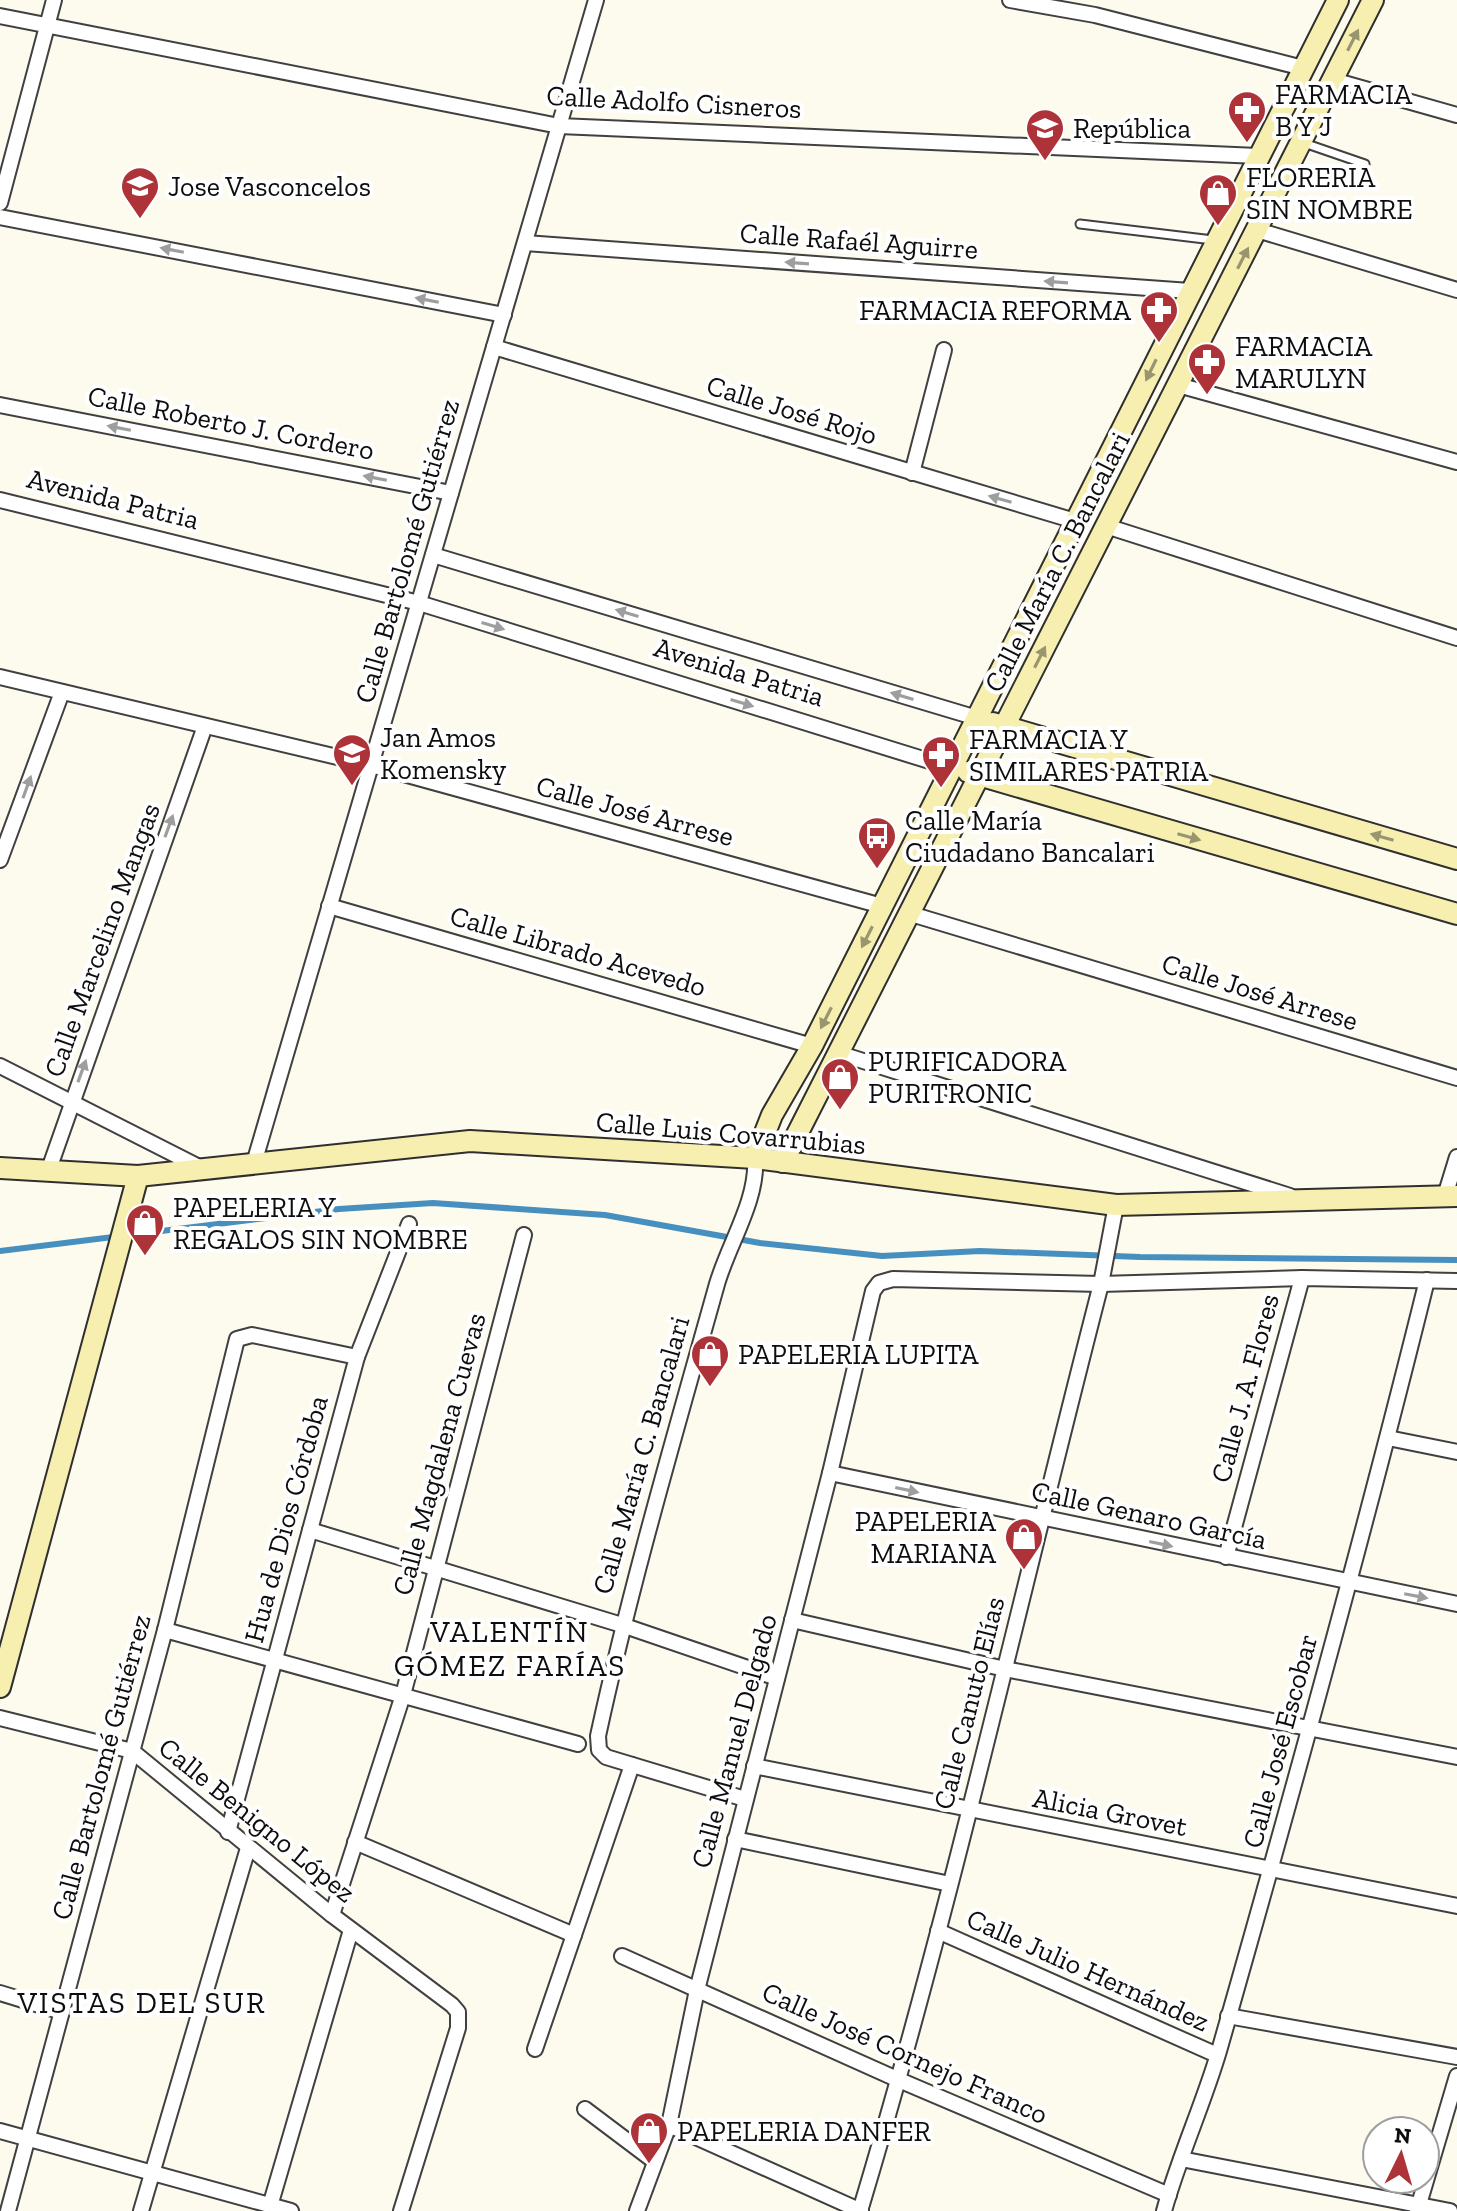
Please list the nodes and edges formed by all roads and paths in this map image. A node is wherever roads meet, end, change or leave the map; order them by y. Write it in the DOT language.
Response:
graph roads {
  1 [pos="54,0"];
  2 [pos="596,0"];
  3 [pos="1010,0"];
  4 [pos="1338,0"];
  5 [pos="1373,0"];
  6 [pos="0,16"];
  7 [pos="46,27"];
  8 [pos="1303,68"];
  9 [pos="1333,80"];
  10 [pos="1457,115"];
  11 [pos="559,126"];
  12 [pos="1302,142"];
  13 [pos="1258,156"];
  14 [pos="1365,164"];
  15 [pos="0,203"];
  16 [pos="0,217"];
  17 [pos="1080,224"];
  18 [pos="1257,230"];
  19 [pos="1215,240"];
  20 [pos="525,243"];
  21 [pos="1457,290"];
  22 [pos="1190,291"];
  23 [pos="504,315"];
  24 [pos="494,347"];
  25 [pos="944,350"];
  26 [pos="1178,385"];
  27 [pos="0,405"];
  28 [pos="1457,462"];
  29 [pos="912,473"];
  30 [pos="451,493"];
  31 [pos="0,500"];
  32 [pos="1075,521"];
  33 [pos="1106,526"];
  34 [pos="433,555"];
  35 [pos="419,603"];
  36 [pos="1457,638"];
  37 [pos="0,677"];
  38 [pos="62,692"];
  39 [pos="977,718"];
  40 [pos="205,726"];
  41 [pos="1005,727"];
  42 [pos="371,765"];
  43 [pos="952,768"];
  44 [pos="980,776"];
  45 [pos="1457,859"];
  46 [pos="0,860"];
  47 [pos="329,906"];
  48 [pos="882,906"];
  49 [pos="911,914"];
  50 [pos="1457,914"];
  51 [pos="812,1046"];
  52 [pos="841,1054"];
  53 [pos="0,1066"];
  54 [pos="1457,1078"];
  55 [pos="72,1102"];
  56 [pos="1457,1157"];
  57 [pos="755,1158"];
  58 [pos="783,1162"];
  59 [pos="254,1163"];
  60 [pos="0,1168"];
  61 [pos="205,1170"];
  62 [pos="48,1172"];
  63 [pos="138,1176"];
  64 [pos="754,1186"];
  65 [pos="1451,1196"];
  66 [pos="1307,1201"];
  67 [pos="1116,1205"];
  68 [pos="409,1224"];
  69 [pos="524,1235"];
  70 [pos="1302,1278"];
  71 [pos="1102,1279"];
  72 [pos="1427,1280"];
  73 [pos="1457,1281"];
  74 [pos="357,1357"];
  75 [pos="1388,1438"];
  76 [pos="1457,1452"];
  77 [pos="830,1473"];
  78 [pos="1040,1519"];
  79 [pos="310,1530"];
  80 [pos="1226,1557"];
  81 [pos="436,1569"];
  82 [pos="1350,1583"];
  83 [pos="1457,1604"];
  84 [pos="792,1620"];
  85 [pos="622,1625"];
  86 [pos="165,1630"];
  87 [pos="275,1660"];
  88 [pos="1005,1669"];
  89 [pos="777,1678"];
  90 [pos="0,1687"];
  91 [pos="403,1695"];
  92 [pos="0,1718"];
  93 [pos="1310,1728"];
  94 [pos="578,1744"];
  95 [pos="132,1751"];
  96 [pos="1457,1757"];
  97 [pos="632,1765"];
  98 [pos="754,1766"];
  99 [pos="745,1799"];
  100 [pos="969,1811"];
  101 [pos="228,1832"];
  102 [pos="735,1839"];
  103 [pos="355,1842"];
  104 [pos="248,1848"];
  105 [pos="1271,1871"];
  106 [pos="950,1884"];
  107 [pos="1457,1906"];
  108 [pos="332,1915"];
  109 [pos="351,1930"];
  110 [pos="938,1931"];
  111 [pos="574,1935"];
  112 [pos="622,1956"];
  113 [pos="697,1990"];
  114 [pos="0,1993"];
  115 [pos="62,2012"];
  116 [pos="1228,2016"];
  117 [pos="535,2049"];
  118 [pos="1217,2055"];
  119 [pos="1457,2057"];
  120 [pos="1457,2076"];
  121 [pos="899,2080"];
  122 [pos="585,2109"];
  123 [pos="669,2125"];
  124 [pos="0,2131"];
  125 [pos="28,2138"];
  126 [pos="1181,2159"];
  127 [pos="654,2161"];
  128 [pos="152,2172"];
  129 [pos="1169,2195"];
  130 [pos="270,2206"];
  131 [pos="1418,2208"];
  132 [pos="8,2211"];
  133 [pos="141,2211"];
  134 [pos="291,2211"];
  135 [pos="401,2211"];
  136 [pos="637,2211"];
  137 [pos="860,2211"];
  138 [pos="1164,2211"];
  139 [pos="1450,2211"];
  1 -- 7 [label="street"];
  2 -- 11 [label="street, Calle Bartolomé Gutiérrez"];
  3 -- 8 [label="street"];
  4 -- 8 [label="street, Calle María C. Bancalari"];
  9 -- 5 [label="street, Calle María C. Bancalari, one-way"];
  6 -- 7 [label="street, Calle Adolfo Cisneros"];
  7 -- 11 [label="street, Calle Adolfo Cisneros"];
  7 -- 15 [label="street"];
  8 -- 13 [label="street, Calle María C. Bancalari"];
  9 -- 10 [label="street"];
  9 -- 12 [label="street, Calle María C. Bancalari"];
  11 -- 13 [label="street, Calle Adolfo Cisneros"];
  11 -- 20 [label="street, Calle Bartolomé Gutiérrez"];
  12 -- 14 [label="lane"];
  12 -- 18 [label="street, Calle María C. Bancalari"];
  13 -- 19 [label="street, Calle María C. Bancalari"];
  23 -- 16 [label="street, one-way"];
  17 -- 19 [label="lane"];
  18 -- 21 [label="street"];
  26 -- 18 [label="street, Calle María C. Bancalari, one-way"];
  19 -- 22 [label="street, Calle María C. Bancalari"];
  22 -- 20 [label="street, Calle Rafaél Aguirre, one-way"];
  20 -- 23 [label="street, Calle Bartolomé Gutiérrez"];
  22 -- 32 [label="street, Calle María C. Bancalari, one-way"];
  23 -- 24 [label="street, Calle Bartolomé Gutiérrez"];
  24 -- 29 [label="street, Calle José Rojo"];
  24 -- 30 [label="street, Calle Bartolomé Gutiérrez"];
  25 -- 29 [label="street"];
  26 -- 28 [label="street"];
  26 -- 33 [label="street, Calle María C. Bancalari"];
  30 -- 27 [label="street, Calle Roberto J. Cordero, one-way"];
  32 -- 29 [label="street, Calle José Rojo, one-way"];
  30 -- 34 [label="street, Calle Bartolomé Gutiérrez"];
  31 -- 35 [label="street, Avenida Patria"];
  32 -- 39 [label="street, Calle María C. Bancalari"];
  33 -- 36 [label="street"];
  41 -- 33 [label="street, Calle María C. Bancalari, one-way"];
  34 -- 35 [label="street, Calle Bartolomé Gutiérrez"];
  39 -- 34 [label="street, Avenida Patria, one-way"];
  35 -- 42 [label="street, Calle Bartolomé Gutiérrez"];
  35 -- 43 [label="street, Avenida Patria, one-way"];
  37 -- 38 [label="street, Calle José Arrese"];
  38 -- 40 [label="street, Calle José Arrese"];
  46 -- 38 [label="street, one-way"];
  39 -- 41 [label="street, Avenida Patria"];
  39 -- 43 [label="street, Calle María C. Bancalari"];
  40 -- 42 [label="street, Calle José Arrese"];
  55 -- 40 [label="street, Calle Marcelino Mangas, one-way"];
  41 -- 44 [label="street, Calle María C. Bancalari"];
  45 -- 41 [label="street, Avenida Patria, one-way"];
  42 -- 47 [label="street, Calle Bartolomé Gutiérrez"];
  42 -- 48 [label="street, Calle José Arrese"];
  43 -- 44 [label="street, Avenida Patria"];
  43 -- 48 [label="street, Calle María C. Bancalari"];
  44 -- 49 [label="street, Calle María C. Bancalari"];
  44 -- 50 [label="street, Avenida Patria, one-way"];
  47 -- 51 [label="street, Calle Librado Acevedo"];
  47 -- 59 [label="street, Calle Bartolomé Gutiérrez"];
  48 -- 51 [label="street, Calle María C. Bancalari, one-way"];
  49 -- 52 [label="street, Calle María C. Bancalari"];
  49 -- 54 [label="street, Calle José Arrese"];
  51 -- 57 [label="street, Calle María C. Bancalari"];
  52 -- 58 [label="street, Calle María C. Bancalari"];
  52 -- 66 [label="street"];
  53 -- 55 [label="street"];
  55 -- 61 [label="street"];
  55 -- 62 [label="street, Calle Marcelino Mangas"];
  56 -- 65 [label="street"];
  57 -- 58 [label="street, Calle Luis Covarrubias"];
  57 -- 59 [label="street, Calle Luis Covarrubias"];
  57 -- 64 [label="street, Calle María C. Bancalari"];
  58 -- 64 [label="street, Calle María C. Bancalari"];
  58 -- 67 [label="street, Calle Luis Covarrubias"];
  59 -- 61 [label="street, Calle Luis Covarrubias"];
  60 -- 62 [label="street, Calle Luis Covarrubias"];
  61 -- 63 [label="street, Calle Luis Covarrubias"];
  62 -- 63 [label="street, Calle Luis Covarrubias"];
  63 -- 90 [label="street"];
  64 -- 85 [label="street, Calle María C. Bancalari"];
  65 -- 66 [label="street, Calle Luis Covarrubias"];
  66 -- 67 [label="street, Calle Luis Covarrubias"];
  67 -- 71 [label="street, Calle Canuto Elías"];
  68 -- 74 [label="street, Hua de Dios Córdoba"];
  69 -- 81 [label="street, Calle Magdalena Cuevas"];
  70 -- 71 [label="street"];
  70 -- 72 [label="street"];
  70 -- 80 [label="street, Calle J. A. Flores"];
  71 -- 77 [label="street, Calle Manuel Delgado"];
  71 -- 78 [label="street, Calle Canuto Elías"];
  72 -- 73 [label="street"];
  72 -- 75 [label="street, Calle José Escobar"];
  74 -- 79 [label="street, Hua de Dios Córdoba"];
  74 -- 86 [label="street, Calle Bartolomé Gutiérrez"];
  75 -- 76 [label="street"];
  75 -- 82 [label="street, Calle José Escobar"];
  77 -- 78 [label="street, Calle Genaro García, one-way"];
  77 -- 84 [label="street, Calle Manuel Delgado"];
  78 -- 80 [label="street, Calle Genaro García, one-way"];
  78 -- 88 [label="street, Calle Canuto Elías"];
  79 -- 81 [label="street"];
  79 -- 87 [label="street, Hua de Dios Córdoba"];
  80 -- 82 [label="street, Calle Genaro García"];
  81 -- 85 [label="street"];
  81 -- 91 [label="street, Calle Magdalena Cuevas"];
  82 -- 83 [label="street, Calle Genaro García, one-way"];
  82 -- 93 [label="street, Calle José Escobar"];
  84 -- 88 [label="street"];
  84 -- 89 [label="street, Calle Manuel Delgado"];
  85 -- 89 [label="street"];
  85 -- 97 [label="street, Calle María C. Bancalari"];
  86 -- 87 [label="street"];
  86 -- 95 [label="street, Calle Bartolomé Gutiérrez"];
  87 -- 91 [label="street"];
  87 -- 101 [label="street, Hua de Dios Córdoba"];
  88 -- 93 [label="street"];
  88 -- 100 [label="street, Calle Canuto Elías"];
  89 -- 98 [label="street, Calle Manuel Delgado"];
  91 -- 94 [label="street"];
  91 -- 103 [label="street, Calle Magdalena Cuevas"];
  92 -- 95 [label="street, Calle Benigno López"];
  93 -- 96 [label="street"];
  93 -- 105 [label="street, Calle José Escobar"];
  95 -- 101 [label="street, Calle Benigno López"];
  95 -- 115 [label="street, Calle Bartolomé Gutiérrez"];
  97 -- 99 [label="street"];
  97 -- 111 [label="street"];
  98 -- 99 [label="street, Calle Manuel Delgado"];
  98 -- 100 [label="street, Alicia Grovet"];
  99 -- 102 [label="street, Calle Manuel Delgado"];
  100 -- 105 [label="street, Alicia Grovet"];
  100 -- 106 [label="street, Calle Canuto Elías"];
  101 -- 104 [label="street, Calle Benigno López"];
  102 -- 106 [label="street, Calle Julio Hernández"];
  102 -- 113 [label="street, Calle Manuel Delgado"];
  103 -- 108 [label="street, Calle Magdalena Cuevas"];
  103 -- 111 [label="street"];
  104 -- 108 [label="street, Calle Benigno López"];
  104 -- 128 [label="street"];
  105 -- 107 [label="street, Alicia Grovet"];
  105 -- 116 [label="street, Calle José Escobar"];
  106 -- 110 [label="street, Calle Canuto Elías"];
  108 -- 109 [label="street, Calle Benigno López"];
  109 -- 130 [label="street"];
  109 -- 135 [label="street, Calle Benigno López"];
  110 -- 118 [label="street, Calle Julio Hernández"];
  110 -- 121 [label="street, Calle Canuto Elías"];
  111 -- 117 [label="street"];
  112 -- 113 [label="street, Calle José Cornejo Franco"];
  113 -- 121 [label="street, Calle José Cornejo Franco"];
  113 -- 123 [label="street, Calle Manuel Delgado"];
  114 -- 115 [label="street"];
  115 -- 125 [label="street, Calle Bartolomé Gutiérrez"];
  116 -- 118 [label="street, Calle José Escobar"];
  116 -- 119 [label="street, Calle Julio Hernández"];
  118 -- 126 [label="street, Calle José Escobar"];
  120 -- 131 [label="street"];
  121 -- 129 [label="street, Calle José Cornejo Franco"];
  121 -- 137 [label="street, Calle Canuto Elías"];
  122 -- 127 [label="street"];
  123 -- 127 [label="street, Calle Manuel Delgado"];
  123 -- 137 [label="street"];
  124 -- 125 [label="street"];
  125 -- 128 [label="street"];
  125 -- 132 [label="street, Calle Bartolomé Gutiérrez"];
  126 -- 129 [label="street, Calle José Escobar"];
  126 -- 131 [label="street"];
  127 -- 136 [label="street, Calle Manuel Delgado"];
  128 -- 130 [label="street"];
  128 -- 133 [label="street"];
  129 -- 138 [label="street, Calle José Escobar"];
  130 -- 134 [label="street"];
  131 -- 139 [label="street"];
}
